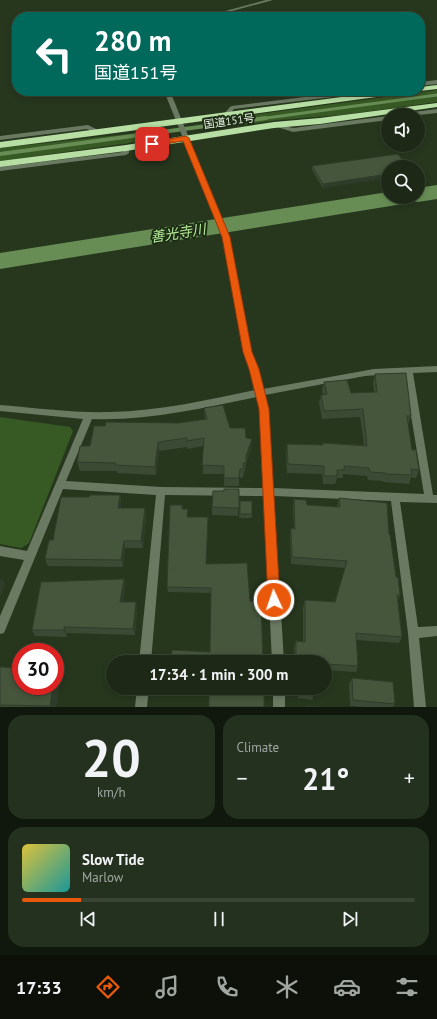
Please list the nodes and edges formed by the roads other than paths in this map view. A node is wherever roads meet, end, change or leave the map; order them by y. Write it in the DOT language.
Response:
graph roads {
  1 [pos="271,0"];
  2 [pos="224,12"];
  3 [pos="437,82"];
  4 [pos="425,83"];
  5 [pos="437,87"];
  6 [pos="425,88"];
  7 [pos="168,96"];
  8 [pos="327,96"];
  9 [pos="367,96"];
  10 [pos="437,105"];
  11 [pos="437,110"];
  12 [pos="425,112"];
  13 [pos="227,114"];
  14 [pos="381,119"];
  15 [pos="179,122"];
  16 [pos="274,125"];
  17 [pos="101,133"];
  18 [pos="0,138"];
  19 [pos="186,138"];
  20 [pos="0,144"];
  21 [pos="126,148"];
  22 [pos="0,164"];
  23 [pos="0,169"];
  24 [pos="437,369"];
  25 [pos="408,370"];
  26 [pos="260,392"];
  27 [pos="0,408"];
  28 [pos="89,415"];
  29 [pos="60,485"];
  30 [pos="161,491"];
  31 [pos="268,492"];
  32 [pos="395,498"];
  33 [pos="433,498"];
  34 [pos="0,551"];
  35 [pos="30,556"];
  36 [pos="0,629"];
  37 [pos="437,631"];
  38 [pos="413,633"];
  39 [pos="146,655"];
  40 [pos="278,655"];
  41 [pos="142,695"];
  42 [pos="280,695"];
  43 [pos="141,707"];
  44 [pos="279,707"];
  45 [pos="420,707"];
  1 -- 2 [label="street"];
  3 -- 4 [label="street"];
  5 -- 6 [label="highway"];
  7 -- 15 [label="street"];
  8 -- 13 [label="street"];
  9 -- 13 [label="highway, 国道151号"];
  10 -- 16 [label="highway, 国道151号"];
  11 -- 12 [label="street"];
  13 -- 15 [label="highway, 国道151号"];
  14 -- 16 [label="street"];
  15 -- 17 [label="highway, 国道151号"];
  15 -- 19 [label="street"];
  16 -- 19 [label="highway, 国道151号"];
  17 -- 18 [label="street"];
  17 -- 20 [label="highway, 国道151号"];
  19 -- 21 [label="highway, 国道151号"];
  19 -- 26 [label="street"];
  21 -- 22 [label="highway, 国道151号"];
  21 -- 23 [label="street"];
  24 -- 25 [label="street"];
  25 -- 26 [label="street"];
  25 -- 33 [label="street"];
  26 -- 28 [label="street"];
  26 -- 31 [label="street"];
  27 -- 28 [label="street"];
  28 -- 29 [label="street"];
  29 -- 30 [label="street"];
  29 -- 35 [label="street"];
  30 -- 31 [label="street"];
  30 -- 39 [label="street"];
  31 -- 32 [label="street"];
  31 -- 40 [label="street"];
  32 -- 33 [label="street"];
  32 -- 38 [label="street"];
  34 -- 35 [label="street"];
  35 -- 36 [label="street"];
  37 -- 38 [label="street"];
  38 -- 45 [label="street"];
  41 -- 43 [label="street"];
  42 -- 44 [label="street"];
}
